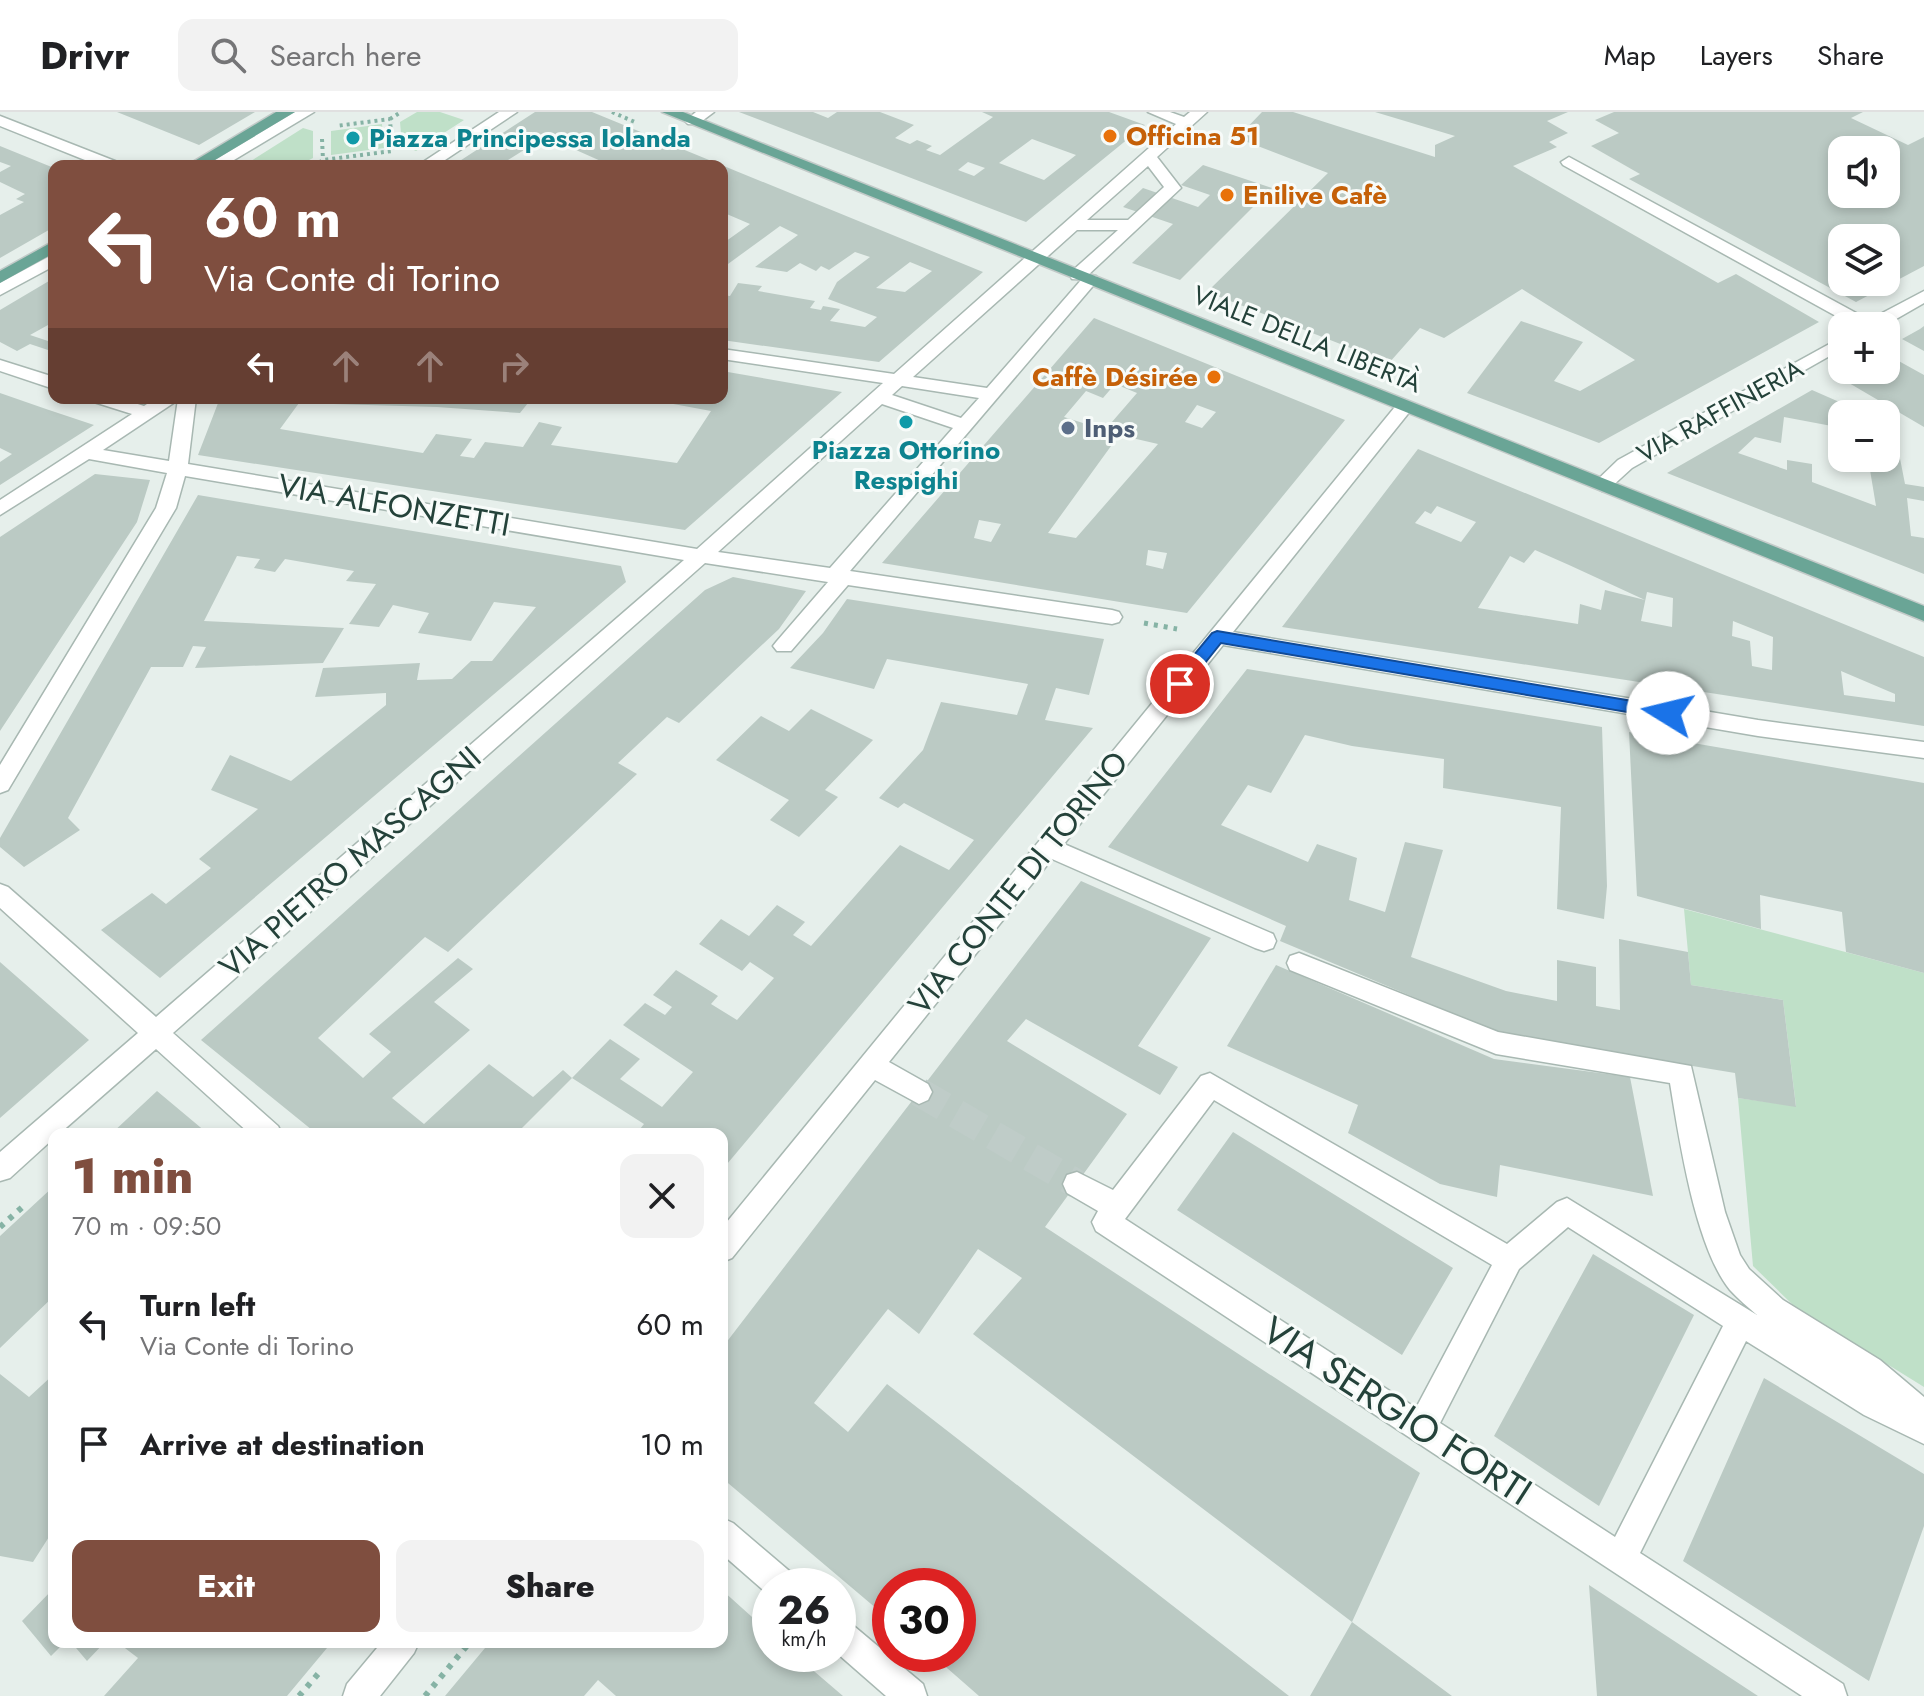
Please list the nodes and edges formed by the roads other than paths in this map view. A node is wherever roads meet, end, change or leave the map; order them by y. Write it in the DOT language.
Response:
graph roads {
  1 [pos="287,112"];
  2 [pos="306,112"];
  3 [pos="509,112"];
  4 [pos="670,112"];
  5 [pos="1156,112"];
  6 [pos="700,116"];
  7 [pos="1193,118"];
  8 [pos="0,121"];
  9 [pos="1149,157"];
  10 [pos="99,160"];
  11 [pos="204,160"];
  12 [pos="223,160"];
  13 [pos="434,160"];
  14 [pos="1569,162"];
  15 [pos="1071,225"];
  16 [pos="1133,225"];
  17 [pos="48,250"];
  18 [pos="1036,258"];
  19 [pos="48,262"];
  20 [pos="0,278"];
  21 [pos="1084,278"];
  22 [pos="0,290"];
  23 [pos="1924,296"];
  24 [pos="1843,312"];
  25 [pos="1895,312"];
  26 [pos="1828,350"];
  27 [pos="728,355"];
  28 [pos="0,365"];
  29 [pos="48,381"];
  30 [pos="896,382"];
  31 [pos="992,394"];
  32 [pos="879,397"];
  33 [pos="119,404"];
  34 [pos="158,404"];
  35 [pos="186,404"];
  36 [pos="1405,406"];
  37 [pos="144,412"];
  38 [pos="964,425"];
  39 [pos="87,453"];
  40 [pos="178,468"];
  41 [pos="1602,485"];
  42 [pos="0,509"];
  43 [pos="701,556"];
  44 [pos="847,578"];
  45 [pos="1924,614"];
  46 [pos="1112,617"];
  47 [pos="1217,637"];
  48 [pos="784,646"];
  49 [pos="1924,750"];
  50 [pos="0,784"];
  51 [pos="1047,847"];
  52 [pos="0,894"];
  53 [pos="1264,941"];
  54 [pos="1299,963"];
  55 [pos="155,1032"];
  56 [pos="871,1065"];
  57 [pos="919,1092"];
  58 [pos="262,1128"];
  59 [pos="0,1169"];
  60 [pos="1077,1184"];
  61 [pos="1117,1207"];
  62 [pos="728,1242"];
  63 [pos="1509,1260"];
  64 [pos="1741,1321"];
  65 [pos="1924,1417"];
  66 [pos="1422,1427"];
  67 [pos="1924,1429"];
  68 [pos="728,1539"];
  69 [pos="1621,1558"];
  70 [pos="762,1568"];
  71 [pos="398,1648"];
  72 [pos="856,1649"];
  73 [pos="359,1696"];
  74 [pos="911,1696"];
  75 [pos="1831,1696"];
  1 -- 11 [label="main road"];
  2 -- 12 [label="street"];
  3 -- 13 [label="street"];
  4 -- 6 [label="main road, VIALE DELLA LIBERTÀ"];
  5 -- 7 [label="street"];
  6 -- 18 [label="main road, VIALE DELLA LIBERTÀ"];
  7 -- 9 [label="street"];
  8 -- 10 [label="street"];
  9 -- 15 [label="street"];
  9 -- 16 [label="street"];
  14 -- 24 [label="street"];
  15 -- 16 [label="street"];
  15 -- 18 [label="street"];
  16 -- 21 [label="street"];
  17 -- 20 [label="main road"];
  18 -- 21 [label="main road, VIALE DELLA LIBERTÀ"];
  18 -- 30 [label="street, VIA PIETRO MASCAGNI"];
  19 -- 22 [label="street"];
  21 -- 31 [label="street"];
  21 -- 36 [label="main road, VIALE DELLA LIBERTÀ"];
  23 -- 25 [label="street"];
  26 -- 41 [label="street, VIA RAFFINERIA"];
  27 -- 30 [label="street"];
  28 -- 29 [label="street"];
  30 -- 31 [label="street"];
  30 -- 32 [label="street, VIA PIETRO MASCAGNI"];
  31 -- 38 [label="street"];
  32 -- 38 [label="street"];
  32 -- 43 [label="street, VIA PIETRO MASCAGNI"];
  33 -- 37 [label="street"];
  34 -- 37 [label="street"];
  35 -- 40 [label="street"];
  36 -- 41 [label="main road, VIALE DELLA LIBERTÀ"];
  36 -- 47 [label="street, VIA CONTE DI TORINO"];
  37 -- 39 [label="street"];
  38 -- 44 [label="street"];
  39 -- 40 [label="street, VIA ALFONZETTI"];
  39 -- 42 [label="street"];
  40 -- 43 [label="street, VIA ALFONZETTI"];
  40 -- 50 [label="street"];
  41 -- 45 [label="main road, VIALE DELLA LIBERTÀ"];
  43 -- 44 [label="street, VIA ALFONZETTI"];
  43 -- 55 [label="street, VIA PIETRO MASCAGNI"];
  44 -- 46 [label="street"];
  44 -- 48 [label="street"];
  47 -- 49 [label="street"];
  47 -- 51 [label="street, VIA CONTE DI TORINO"];
  51 -- 53 [label="street"];
  51 -- 56 [label="street, VIA CONTE DI TORINO"];
  52 -- 55 [label="street"];
  54 -- 65 [label="street"];
  55 -- 58 [label="street"];
  55 -- 59 [label="street, VIA PIETRO MASCAGNI"];
  56 -- 57 [label="street"];
  56 -- 62 [label="street, VIA CONTE DI TORINO"];
  60 -- 61 [label="street"];
  61 -- 63 [label="street"];
  61 -- 66 [label="street, VIA SERGIO FORTI"];
  63 -- 64 [label="street"];
  63 -- 66 [label="street"];
  64 -- 67 [label="street"];
  64 -- 69 [label="street"];
  66 -- 69 [label="street, VIA SERGIO FORTI"];
  68 -- 70 [label="street"];
  69 -- 75 [label="street, VIA SERGIO FORTI"];
  71 -- 73 [label="street"];
  72 -- 74 [label="street"];
}
